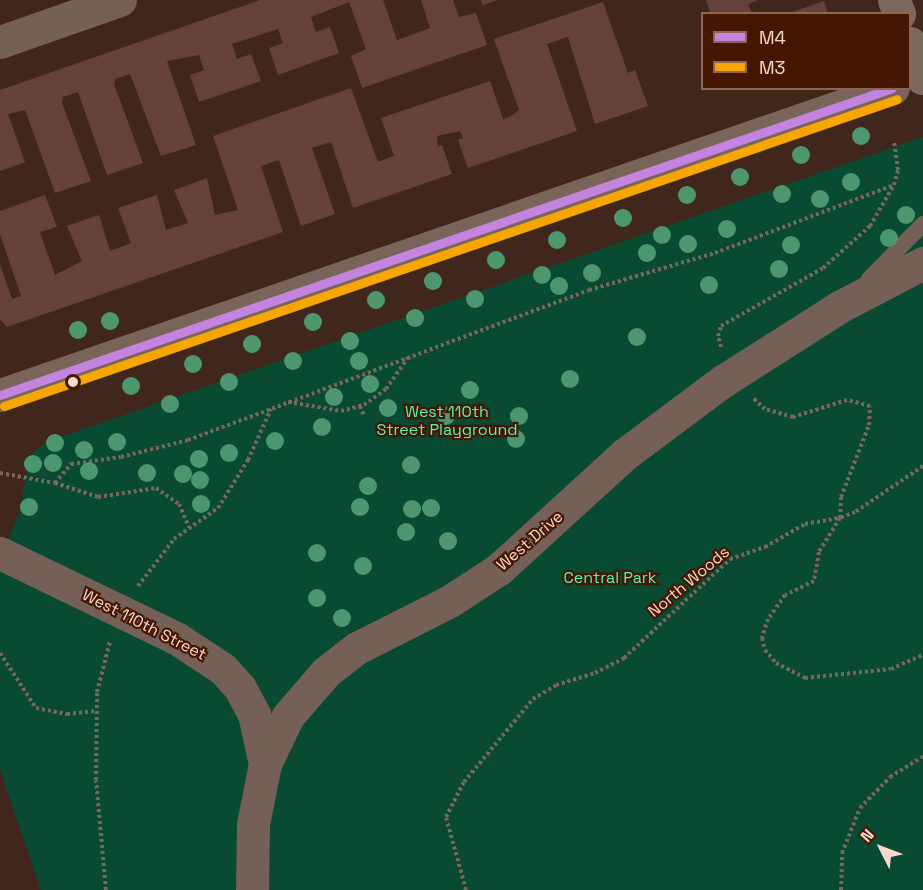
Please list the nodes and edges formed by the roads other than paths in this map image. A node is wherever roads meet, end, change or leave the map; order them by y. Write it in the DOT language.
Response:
graph roads {
  1 [pos="120,0"];
  2 [pos="0,42"];
  3 [pos="911,59"];
  4 [pos="914,82"];
  5 [pos="891,90"];
  6 [pos="923,225"];
  7 [pos="923,263"];
  8 [pos="839,307"];
  9 [pos="0,395"];
  10 [pos="0,553"];
  11 [pos="265,764"];
  12 [pos="252,890"];
  1 -- 2 [label="street"];
  3 -- 4 [label="main road"];
  5 -- 9 [label="main road"];
  6 -- 8 [label="lane"];
  7 -- 8 [label="street, West Drive"];
  8 -- 11 [label="street, West Drive"];
  10 -- 11 [label="street, West 110th Street"];
  11 -- 12 [label="street, West Drive"];
}
